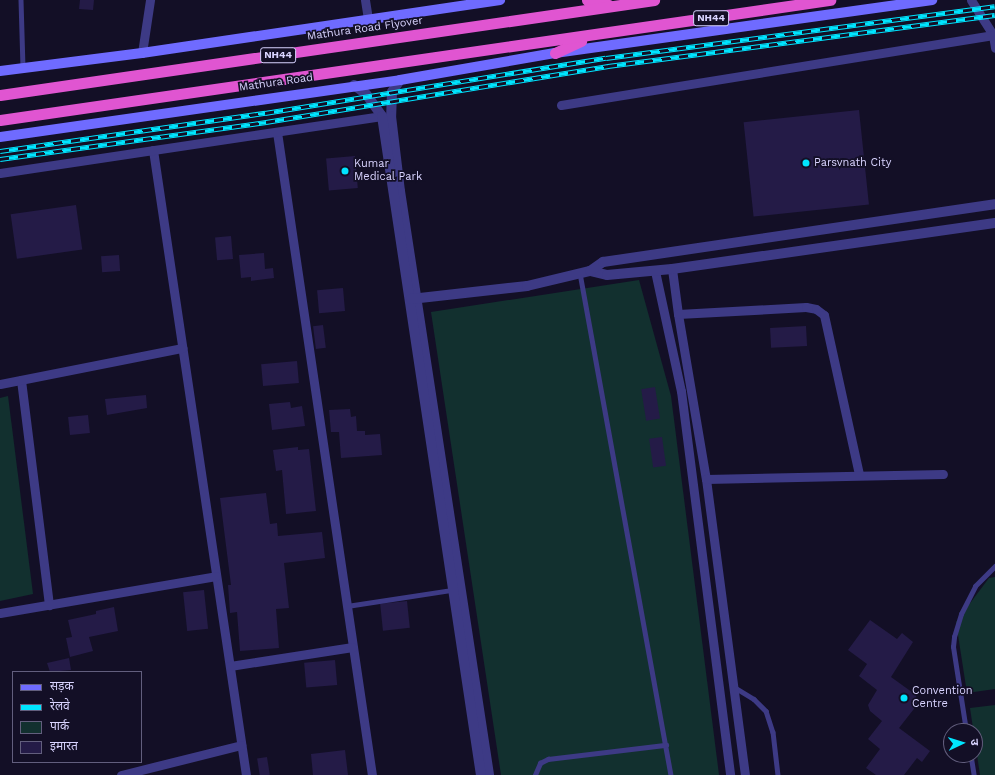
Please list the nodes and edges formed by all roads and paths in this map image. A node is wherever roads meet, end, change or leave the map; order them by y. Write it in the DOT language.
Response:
graph roads {
  1 [pos="21,0"];
  2 [pos="150,0"];
  3 [pos="365,0"];
  4 [pos="500,0"];
  5 [pos="587,0"];
  6 [pos="654,0"];
  7 [pos="830,0"];
  8 [pos="932,0"];
  9 [pos="971,0"];
  10 [pos="615,6"];
  11 [pos="368,20"];
  12 [pos="993,35"];
  13 [pos="592,36"];
  14 [pos="995,48"];
  15 [pos="142,53"];
  16 [pos="556,53"];
  17 [pos="23,68"];
  18 [pos="0,72"];
  19 [pos="400,80"];
  20 [pos="354,85"];
  21 [pos="0,95"];
  22 [pos="560,105"];
  23 [pos="382,116"];
  24 [pos="0,120"];
  25 [pos="278,132"];
  26 [pos="0,137"];
  27 [pos="153,150"];
  28 [pos="0,173"];
  29 [pos="995,204"];
  30 [pos="995,223"];
  31 [pos="672,269"];
  32 [pos="590,271"];
  33 [pos="655,271"];
  34 [pos="580,273"];
  35 [pos="412,299"];
  36 [pos="678,314"];
  37 [pos="182,348"];
  38 [pos="21,380"];
  39 [pos="0,384"];
  40 [pos="859,474"];
  41 [pos="943,474"];
  42 [pos="706,478"];
  43 [pos="995,566"];
  44 [pos="216,576"];
  45 [pos="452,590"];
  46 [pos="49,605"];
  47 [pos="347,606"];
  48 [pos="0,613"];
  49 [pos="353,647"];
  50 [pos="230,666"];
  51 [pos="734,687"];
  52 [pos="965,723"];
  53 [pos="241,745"];
  54 [pos="666,745"];
  55 [pos="972,763"];
  56 [pos="127,774"];
  57 [pos="246,775"];
  58 [pos="372,775"];
  59 [pos="481,775"];
  60 [pos="489,775"];
  61 [pos="535,775"];
  62 [pos="671,775"];
  63 [pos="730,775"];
  64 [pos="745,775"];
  65 [pos="778,775"];
  66 [pos="974,775"];
  1 -- 17 [label="lane"];
  2 -- 15 [label="street"];
  3 -- 11 [label="street"];
  4 -- 11 [label="main road"];
  5 -- 10 [label="highway"];
  6 -- 10 [label="highway, NH44"];
  7 -- 13 [label="highway, NH44"];
  8 -- 16 [label="main road, Mathura Road"];
  9 -- 12 [label="street"];
  10 -- 21 [label="highway, Mathura Road Flyover / NH44"];
  11 -- 15 [label="main road"];
  12 -- 14 [label="street"];
  12 -- 22 [label="street"];
  13 -- 16 [label="highway"];
  13 -- 24 [label="highway, NH44"];
  15 -- 17 [label="main road"];
  16 -- 19 [label="main road, Mathura Road"];
  17 -- 18 [label="main road"];
  19 -- 20 [label="main road, Mathura Road"];
  19 -- 35 [label="street"];
  20 -- 23 [label="street"];
  20 -- 26 [label="main road, Mathura Road"];
  23 -- 25 [label="street"];
  23 -- 35 [label="street"];
  25 -- 27 [label="street"];
  25 -- 47 [label="street"];
  27 -- 28 [label="street"];
  27 -- 37 [label="street"];
  29 -- 32 [label="street"];
  30 -- 31 [label="street"];
  31 -- 33 [label="street"];
  31 -- 36 [label="street"];
  32 -- 33 [label="street"];
  32 -- 34 [label="street"];
  33 -- 63 [label="street"];
  34 -- 35 [label="street"];
  34 -- 54 [label="lane"];
  35 -- 45 [label="street"];
  35 -- 60 [label="street"];
  36 -- 40 [label="street"];
  36 -- 42 [label="street"];
  37 -- 38 [label="street"];
  37 -- 44 [label="street"];
  38 -- 39 [label="street"];
  38 -- 46 [label="street"];
  40 -- 41 [label="street"];
  40 -- 42 [label="street"];
  42 -- 51 [label="street"];
  43 -- 52 [label="lane"];
  44 -- 46 [label="street"];
  44 -- 50 [label="street"];
  45 -- 47 [label="lane"];
  45 -- 59 [label="street"];
  46 -- 48 [label="street"];
  47 -- 49 [label="street"];
  49 -- 50 [label="street"];
  49 -- 58 [label="street"];
  50 -- 53 [label="street"];
  51 -- 64 [label="street"];
  51 -- 65 [label="lane"];
  53 -- 56 [label="street"];
  53 -- 57 [label="street"];
  54 -- 61 [label="lane"];
  54 -- 62 [label="lane"];
  55 -- 66 [label="lane"];
}
